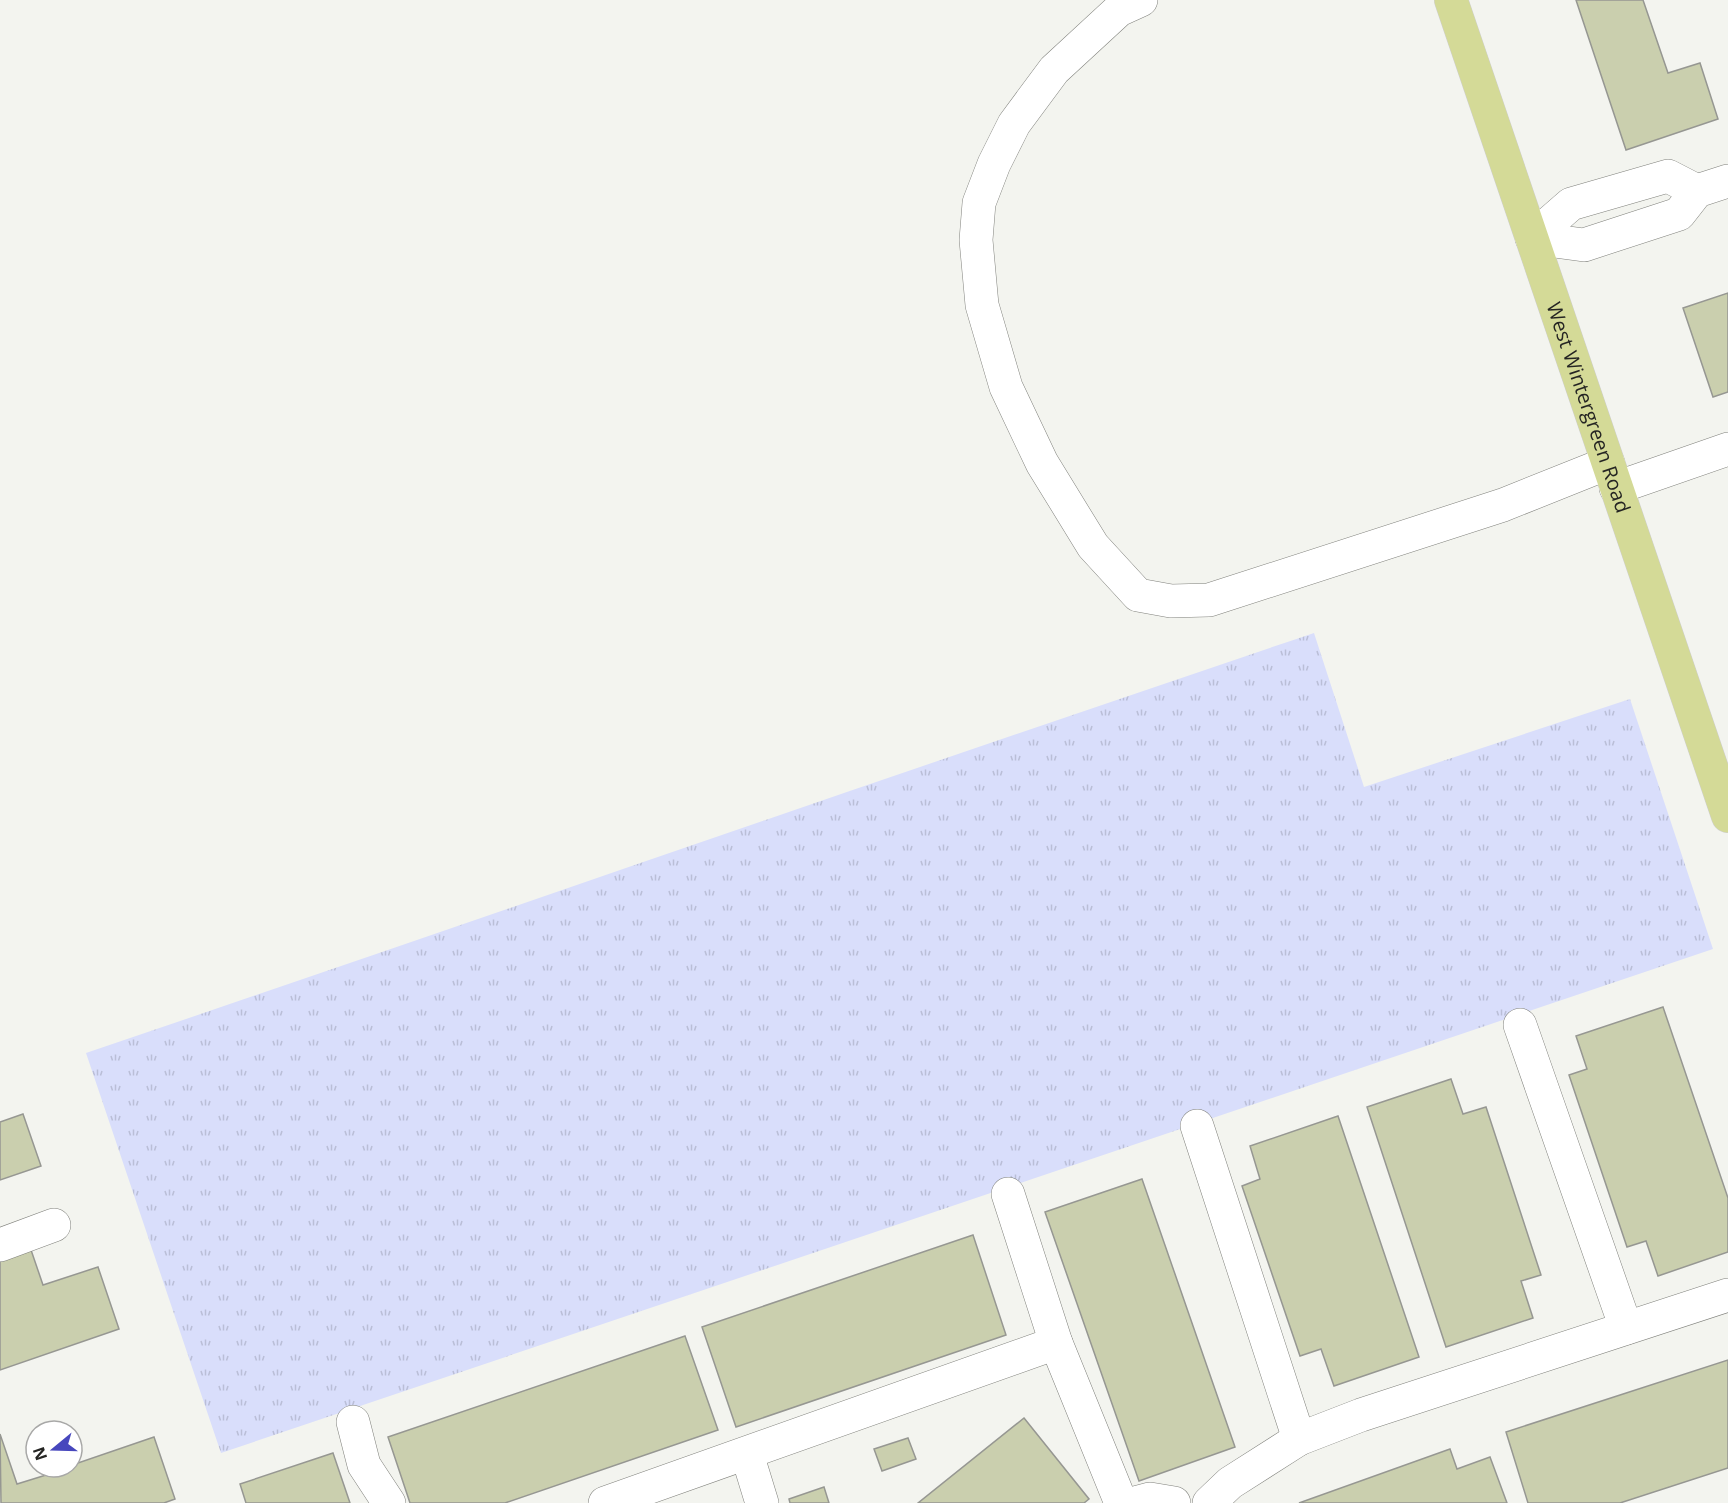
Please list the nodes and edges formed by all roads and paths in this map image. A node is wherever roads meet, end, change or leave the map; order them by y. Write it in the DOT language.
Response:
graph roads {
  1 [pos="1141,0"];
  2 [pos="1451,0"];
  3 [pos="1728,181"];
  4 [pos="1532,238"];
  5 [pos="1728,449"];
  6 [pos="1612,475"];
  7 [pos="1728,816"];
  8 [pos="1520,1025"];
  9 [pos="1197,1126"];
  10 [pos="1008,1194"];
  11 [pos="54,1225"];
  12 [pos="0,1245"];
  13 [pos="1728,1295"];
  14 [pos="1626,1328"];
  15 [pos="1056,1343"];
  16 [pos="353,1422"];
  17 [pos="1299,1439"];
  18 [pos="747,1454"];
  19 [pos="389,1503"];
  20 [pos="606,1503"];
  21 [pos="762,1503"];
  22 [pos="1121,1503"];
  23 [pos="1135,1503"];
  24 [pos="1174,1503"];
  25 [pos="1209,1503"];
  1 -- 6 [label="lane"];
  2 -- 4 [label="main road, West Wintergreen Road"];
  3 -- 4 [label="lane"];
  4 -- 6 [label="main road, West Wintergreen Road"];
  5 -- 6 [label="lane"];
  6 -- 7 [label="main road, West Wintergreen Road"];
  8 -- 14 [label="lane"];
  9 -- 17 [label="lane"];
  10 -- 15 [label="lane"];
  11 -- 12 [label="lane"];
  13 -- 14 [label="lane"];
  14 -- 17 [label="lane"];
  15 -- 18 [label="lane"];
  15 -- 22 [label="lane"];
  16 -- 19 [label="lane"];
  17 -- 25 [label="lane"];
  18 -- 20 [label="lane"];
  18 -- 21 [label="lane"];
  23 -- 24 [label="lane"];
}
